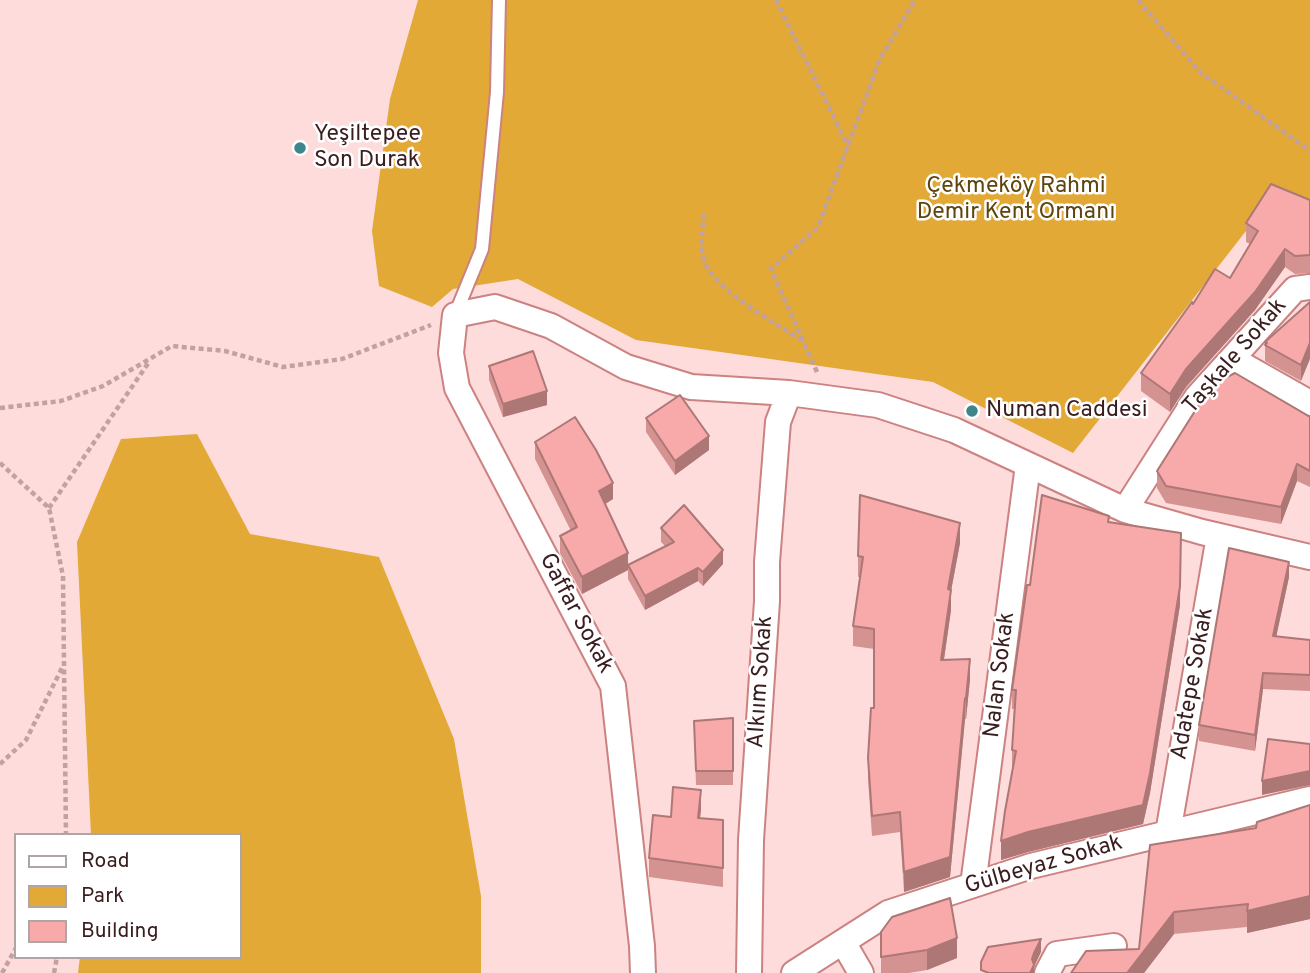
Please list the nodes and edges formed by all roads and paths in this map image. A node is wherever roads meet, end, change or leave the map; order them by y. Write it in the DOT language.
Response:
graph roads {
  1 [pos="499,0"];
  2 [pos="776,0"];
  3 [pos="915,0"];
  4 [pos="1138,0"];
  5 [pos="848,146"];
  6 [pos="1310,151"];
  7 [pos="704,214"];
  8 [pos="1310,287"];
  9 [pos="455,315"];
  10 [pos="803,340"];
  11 [pos="151,358"];
  12 [pos="1232,359"];
  13 [pos="789,393"];
  14 [pos="830,398"];
  15 [pos="1310,403"];
  16 [pos="0,408"];
  17 [pos="0,463"];
  18 [pos="1028,465"];
  19 [pos="49,508"];
  20 [pos="1125,510"];
  21 [pos="1219,536"];
  22 [pos="1310,557"];
  23 [pos="64,665"];
  24 [pos="0,764"];
  25 [pos="1310,799"];
  26 [pos="64,833"];
  27 [pos="1168,833"];
  28 [pos="973,885"];
  29 [pos="843,942"];
  30 [pos="1114,946"];
  31 [pos="14,952"];
  32 [pos="2,973"];
  33 [pos="643,973"];
  34 [pos="749,973"];
  35 [pos="794,973"];
  36 [pos="861,973"];
  37 [pos="1047,973"];
  1 -- 9 [label="lane"];
  2 -- 5 [label="path"];
  3 -- 5 [label="path"];
  4 -- 6 [label="path"];
  5 -- 10 [label="path"];
  7 -- 10 [label="path"];
  8 -- 12 [label="street, Taşkale Sokak"];
  9 -- 11 [label="path"];
  9 -- 13 [label="street"];
  9 -- 33 [label="street, Gaffar Sokak"];
  10 -- 14 [label="path"];
  11 -- 16 [label="path"];
  11 -- 19 [label="path"];
  12 -- 15 [label="street"];
  12 -- 20 [label="street, Taşkale Sokak"];
  13 -- 14 [label="street"];
  13 -- 34 [label="street, Alkıım Sokak"];
  14 -- 18 [label="street"];
  17 -- 19 [label="path"];
  18 -- 20 [label="street"];
  18 -- 28 [label="street, Nalan Sokak"];
  19 -- 23 [label="path"];
  20 -- 21 [label="street"];
  21 -- 22 [label="street"];
  21 -- 27 [label="street, Adatepe Sokak"];
  23 -- 24 [label="path"];
  23 -- 26 [label="path"];
  25 -- 27 [label="street, Gülbeyaz Sokak"];
  27 -- 28 [label="street, Gülbeyaz Sokak"];
  28 -- 29 [label="street, Gülbeyaz Sokak"];
  29 -- 35 [label="street, Gülbeyaz Sokak"];
  29 -- 36 [label="street"];
  30 -- 37 [label="street"];
  31 -- 32 [label="path"];
}
